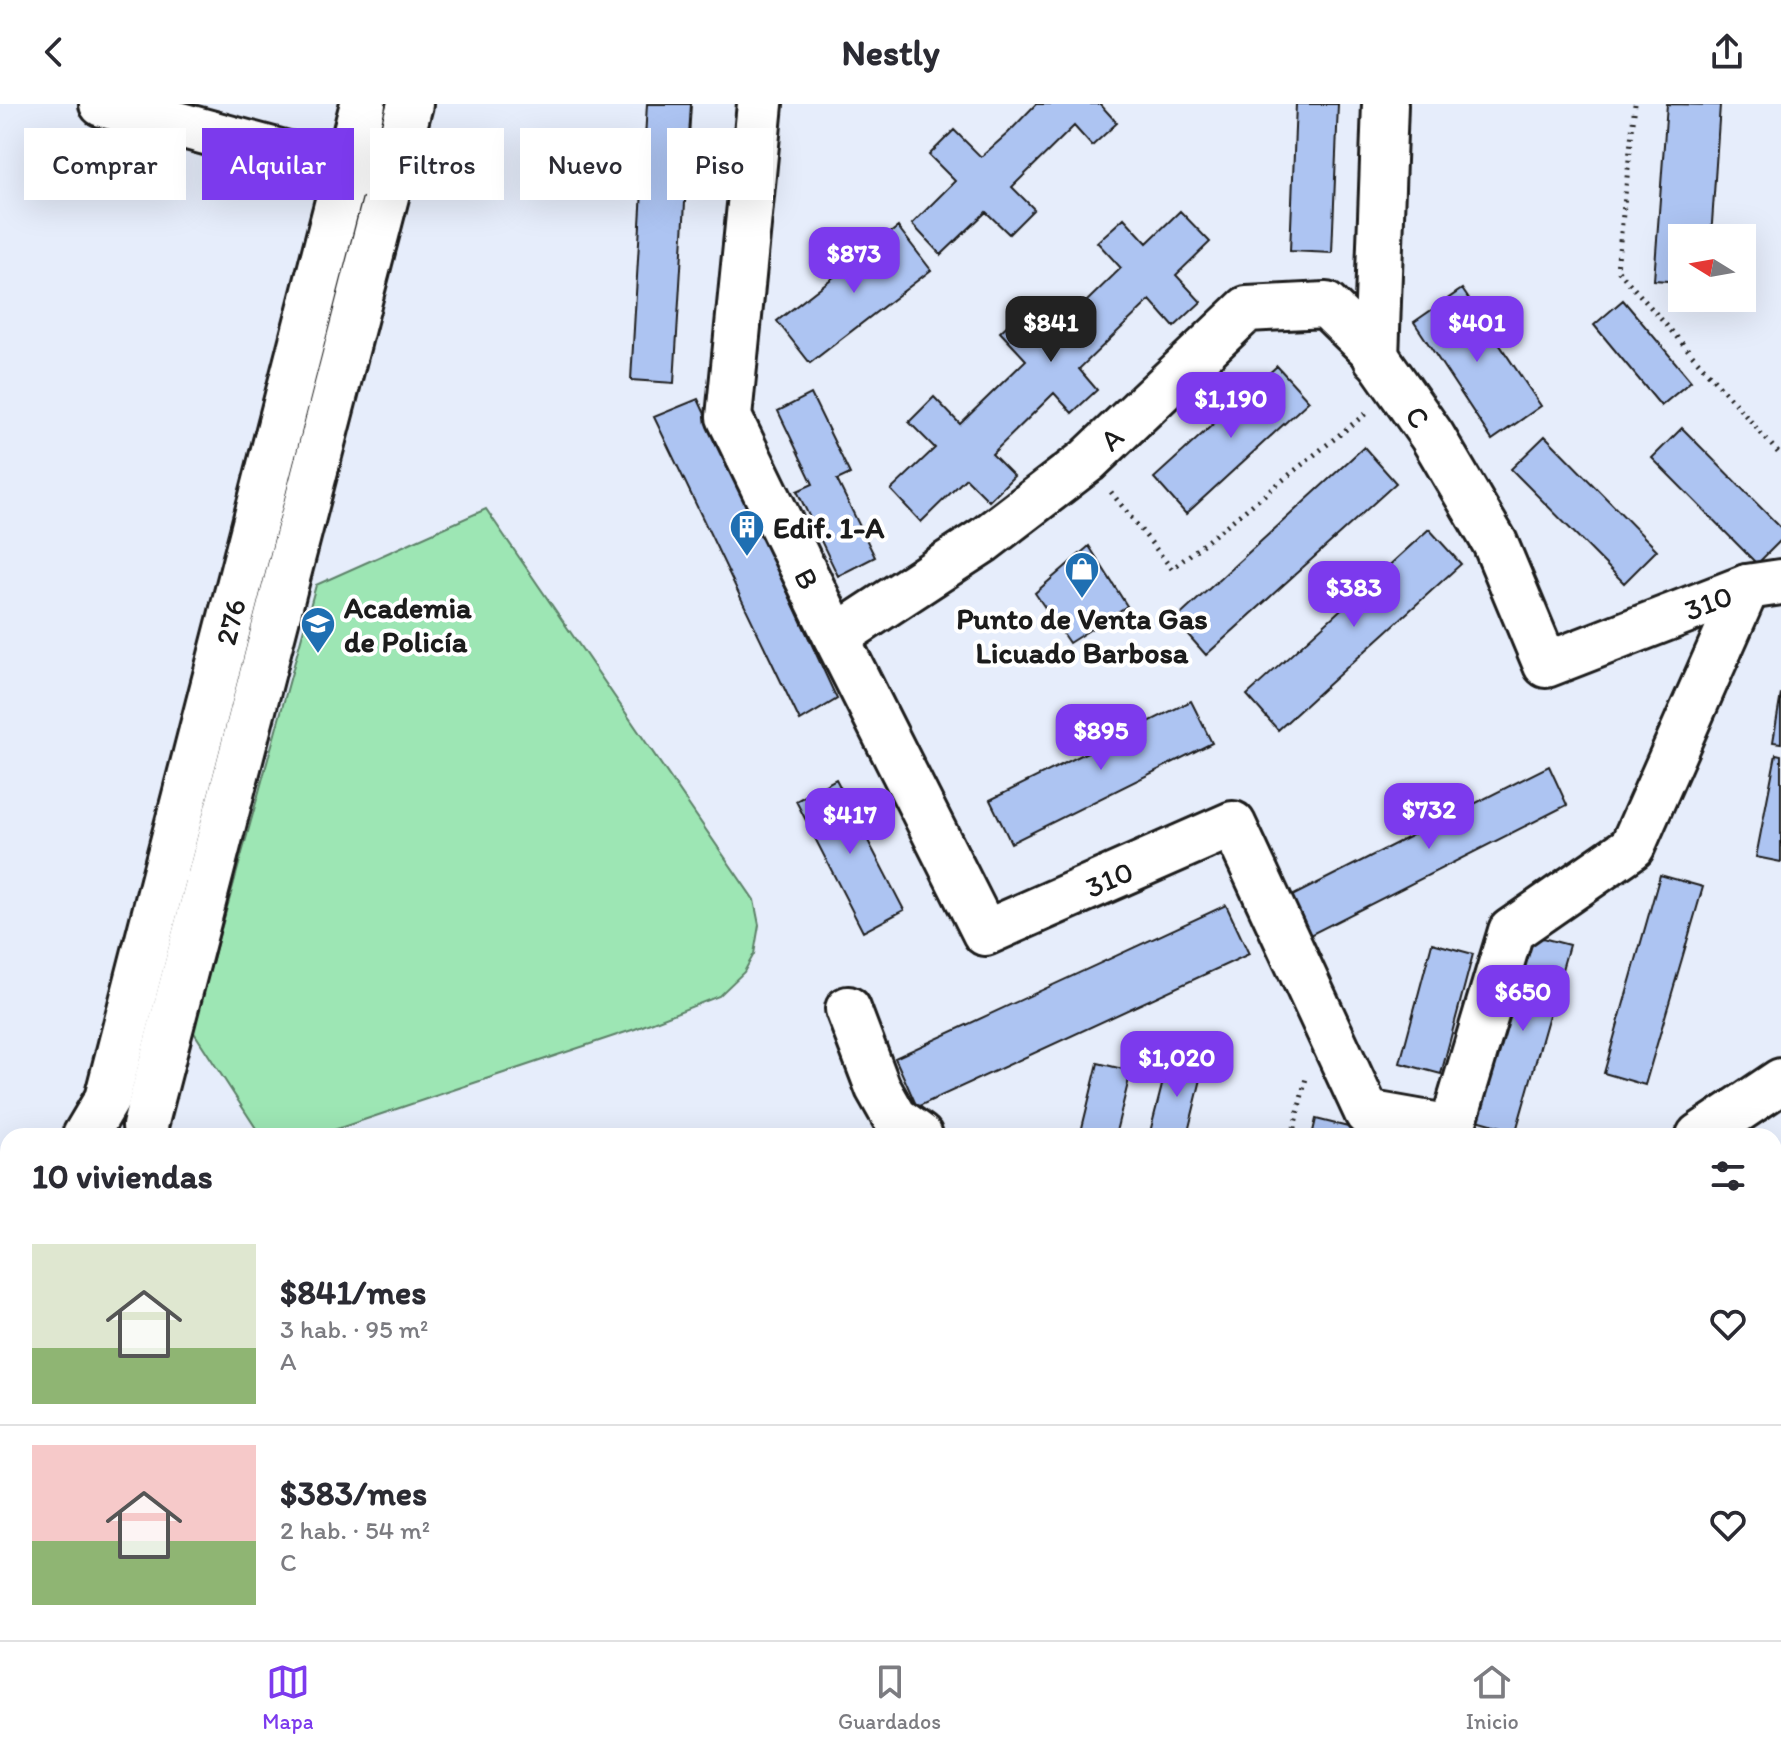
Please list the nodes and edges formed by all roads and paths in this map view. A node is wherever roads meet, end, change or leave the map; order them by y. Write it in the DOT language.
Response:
graph roads {
  1 [pos="102,104"];
  2 [pos="363,104"];
  3 [pos="410,104"];
  4 [pos="760,104"];
  5 [pos="1385,104"];
  6 [pos="1635,104"];
  7 [pos="404,128"];
  8 [pos="202,131"];
  9 [pos="354,141"];
  10 [pos="339,200"];
  11 [pos="386,200"];
  12 [pos="1387,373"];
  13 [pos="1781,456"];
  14 [pos="1087,461"];
  15 [pos="1764,585"];
  16 [pos="836,637"];
  17 [pos="1546,665"];
  18 [pos="985,933"];
  19 [pos="848,1009"];
  20 [pos="1781,1081"];
  21 [pos="1382,1126"];
  22 [pos="90,1128"];
  23 [pos="145,1128"];
  24 [pos="909,1128"];
  25 [pos="1711,1128"];
  1 -- 8 [label="street"];
  2 -- 9 [label="street, 276"];
  3 -- 7 [label="street, 276"];
  4 -- 16 [label="street, B"];
  5 -- 12 [label="street"];
  6 -- 13 [label="path"];
  10 -- 22 [label="street, 276"];
  11 -- 23 [label="street, 276"];
  12 -- 14 [label="street, A"];
  12 -- 14 [label="path"];
  12 -- 17 [label="street, C"];
  14 -- 16 [label="street, A"];
  15 -- 17 [label="street, 310"];
  15 -- 21 [label="street"];
  16 -- 18 [label="street, B"];
  18 -- 21 [label="street, 310"];
  19 -- 24 [label="street"];
  20 -- 25 [label="street"];
}
